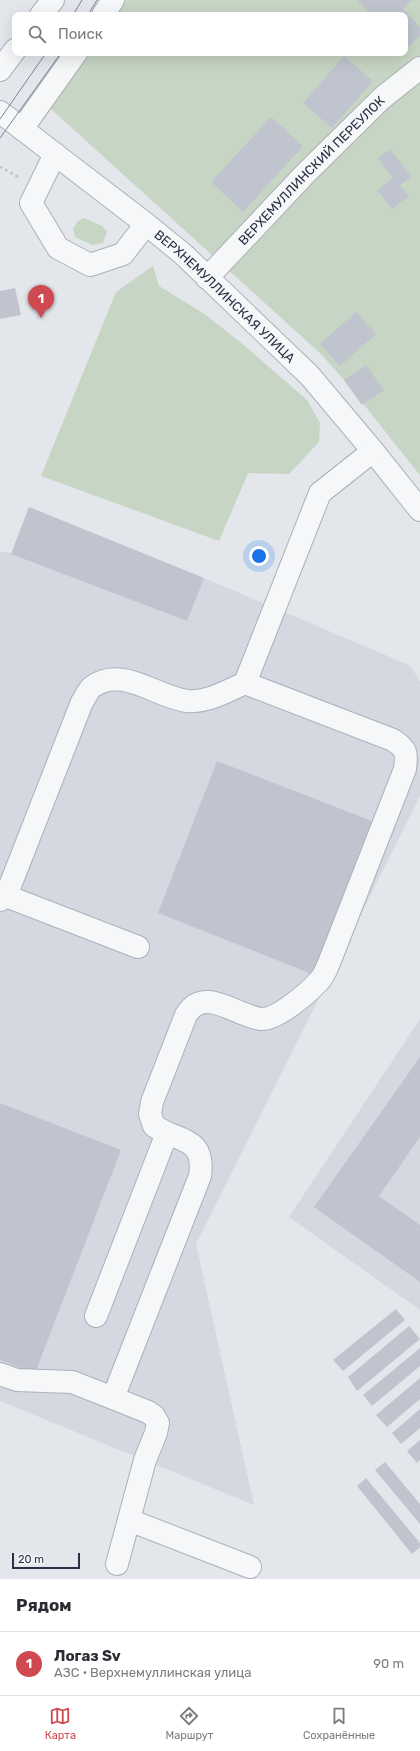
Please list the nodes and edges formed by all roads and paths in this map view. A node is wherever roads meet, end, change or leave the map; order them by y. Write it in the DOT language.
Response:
graph roads {
  1 [pos="53,0"];
  2 [pos="114,0"];
  3 [pos="43,12"];
  4 [pos="105,12"];
  5 [pos="12,54"];
  6 [pos="74,56"];
  7 [pos="420,68"];
  8 [pos="0,70"];
  9 [pos="0,112"];
  10 [pos="22,129"];
  11 [pos="55,154"];
  12 [pos="146,224"];
  13 [pos="207,278"];
  14 [pos="373,451"];
  15 [pos="420,510"];
  16 [pos="245,683"];
  17 [pos="3,898"];
  18 [pos="138,948"];
  19 [pos="167,1133"];
  20 [pos="96,1316"];
  21 [pos="0,1374"];
  22 [pos="113,1398"];
  23 [pos="129,1520"];
  24 [pos="117,1564"];
  25 [pos="250,1567"];
  1 -- 3 [label="street"];
  2 -- 4 [label="street"];
  5 -- 8 [label="street"];
  6 -- 10 [label="street"];
  7 -- 13 [label="street, ВЕРХЕМУЛЛИНСКИЙ ПЕРЕУЛОК"];
  9 -- 10 [label="street, ВЕРХНЕМУЛЛИНСКАЯ УЛИЦА"];
  10 -- 11 [label="street, ВЕРХНЕМУЛЛИНСКАЯ УЛИЦА"];
  11 -- 12 [label="street, ВЕРХНЕМУЛЛИНСКАЯ УЛИЦА"];
  11 -- 12 [label="street"];
  12 -- 13 [label="street, ВЕРХНЕМУЛЛИНСКАЯ УЛИЦА"];
  13 -- 14 [label="street, ВЕРХНЕМУЛЛИНСКАЯ УЛИЦА"];
  14 -- 15 [label="street, ВЕРХНЕМУЛЛИНСКАЯ УЛИЦА"];
  14 -- 16 [label="street"];
  16 -- 17 [label="street"];
  16 -- 19 [label="street"];
  17 -- 18 [label="street"];
  19 -- 20 [label="street"];
  19 -- 22 [label="street"];
  21 -- 22 [label="street"];
  22 -- 23 [label="street"];
  23 -- 24 [label="street"];
  23 -- 25 [label="street"];
}
